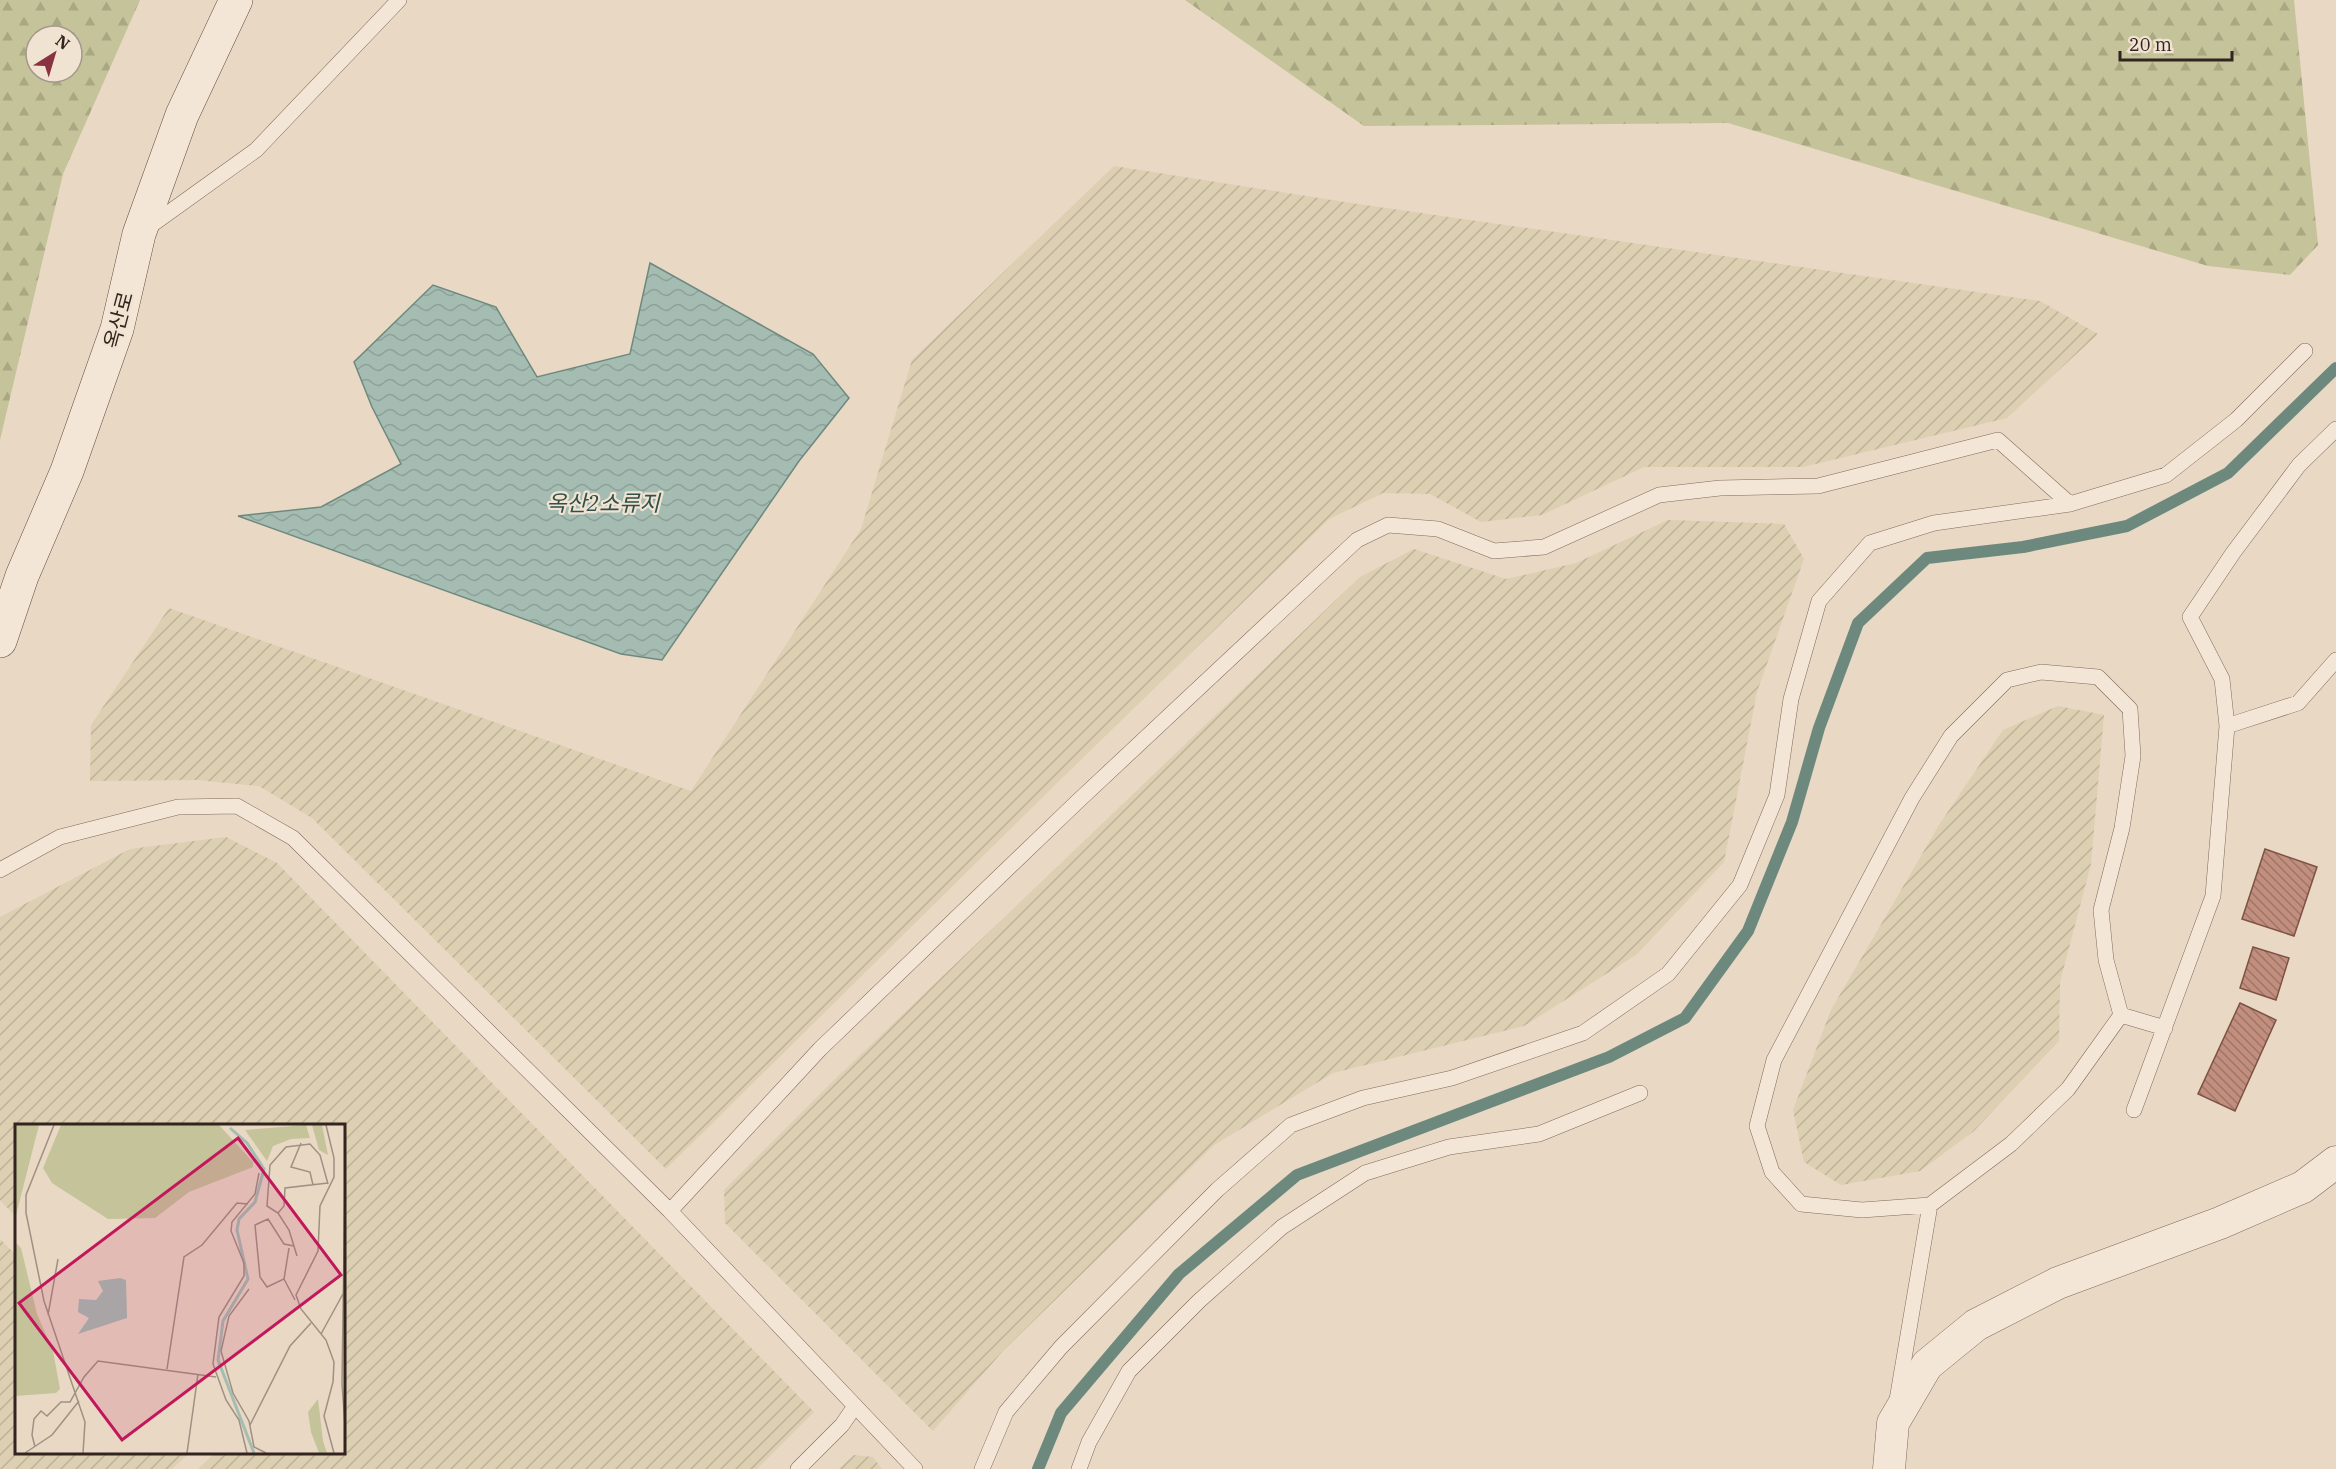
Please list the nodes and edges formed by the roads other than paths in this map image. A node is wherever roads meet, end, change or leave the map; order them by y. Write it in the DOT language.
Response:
graph roads {
  1 [pos="236,0"];
  2 [pos="399,0"];
  3 [pos="139,234"];
  4 [pos="2305,351"];
  5 [pos="2336,429"];
  6 [pos="2070,504"];
  7 [pos="0,641"];
  8 [pos="2336,660"];
  9 [pos="2227,726"];
  10 [pos="0,870"];
  11 [pos="2121,1015"];
  12 [pos="2165,1028"];
  13 [pos="1640,1093"];
  14 [pos="2134,1110"];
  15 [pos="2336,1162"];
  16 [pos="1930,1205"];
  17 [pos="670,1211"];
  18 [pos="855,1406"];
  19 [pos="1893,1423"];
  20 [pos="798,1469"];
  21 [pos="915,1469"];
  22 [pos="982,1469"];
  23 [pos="1079,1469"];
  24 [pos="1889,1469"];
  1 -- 3 [label="street, 옥산로"];
  2 -- 3 [label="lane"];
  3 -- 7 [label="street, 옥산로"];
  4 -- 6 [label="lane"];
  5 -- 9 [label="lane"];
  6 -- 17 [label="lane"];
  6 -- 22 [label="lane"];
  8 -- 9 [label="lane"];
  9 -- 12 [label="lane"];
  10 -- 17 [label="lane"];
  11 -- 12 [label="lane"];
  11 -- 16 [label="lane"];
  11 -- 16 [label="lane"];
  12 -- 14 [label="lane"];
  13 -- 23 [label="lane"];
  15 -- 19 [label="street"];
  16 -- 19 [label="lane"];
  17 -- 18 [label="lane"];
  18 -- 20 [label="lane"];
  18 -- 21 [label="lane"];
  19 -- 24 [label="street"];
}
